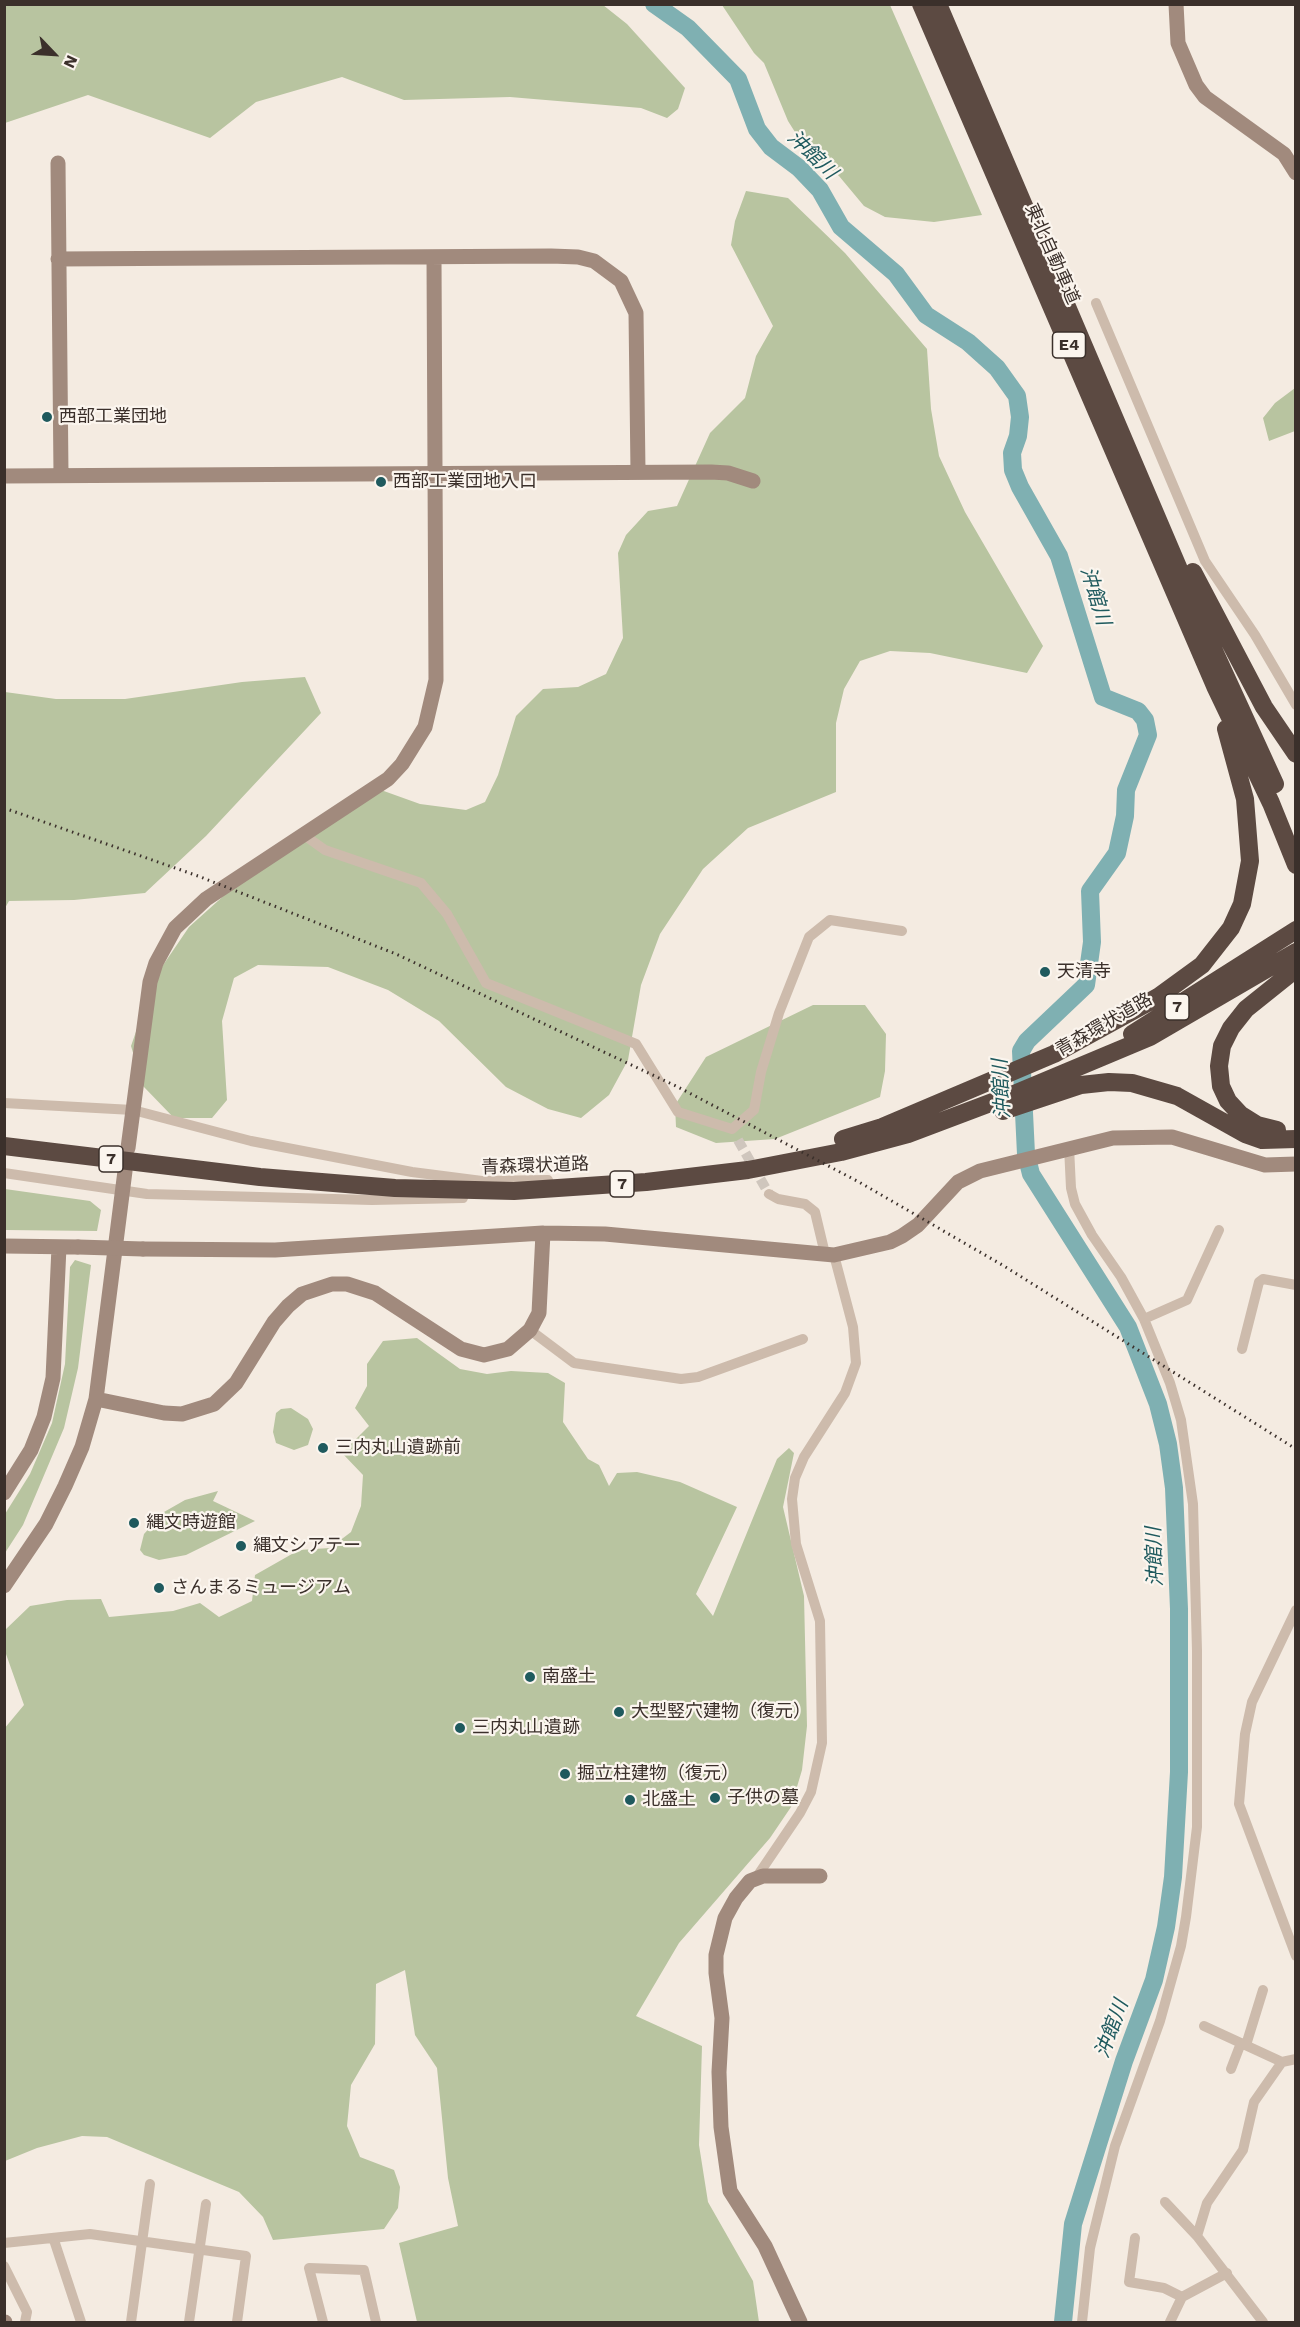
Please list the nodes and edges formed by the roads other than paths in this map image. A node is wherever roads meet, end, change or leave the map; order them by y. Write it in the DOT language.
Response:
graph roads {
  1 [pos="921,4"];
  2 [pos="938,4"];
  3 [pos="1176,4"];
  4 [pos="58,163"];
  5 [pos="1296,173"];
  6 [pos="434,258"];
  7 [pos="58,259"];
  8 [pos="1096,303"];
  9 [pos="1132,456"];
  10 [pos="638,472"];
  11 [pos="435,474"];
  12 [pos="61,475"];
  13 [pos="4,476"];
  14 [pos="753,481"];
  15 [pos="1221,683"];
  16 [pos="1296,705"];
  17 [pos="1296,754"];
  18 [pos="1296,833"];
  19 [pos="304,835"];
  20 [pos="1296,864"];
  21 [pos="1296,930"];
  22 [pos="902,931"];
  23 [pos="1296,952"];
  24 [pos="1296,969"];
  25 [pos="1054,1085"];
  26 [pos="4,1103"];
  27 [pos="133,1110"];
  28 [pos="732,1129"];
  29 [pos="1296,1129"];
  30 [pos="1296,1139"];
  31 [pos="738,1140"];
  32 [pos="4,1146"];
  33 [pos="128,1148"];
  34 [pos="1063,1149"];
  35 [pos="1296,1164"];
  36 [pos="756,1168"];
  37 [pos="125,1171"];
  38 [pos="4,1173"];
  39 [pos="646,1182"];
  40 [pos="514,1191"];
  41 [pos="122,1192"];
  42 [pos="769,1194"];
  43 [pos="1219,1230"];
  44 [pos="543,1233"];
  45 [pos="4,1246"];
  46 [pos="58,1247"];
  47 [pos="830,1254"];
  48 [pos="1296,1286"];
  49 [pos="1144,1319"];
  50 [pos="530,1330"];
  51 [pos="803,1338"];
  52 [pos="1242,1349"];
  53 [pos="96,1399"];
  54 [pos="4,1493"];
  55 [pos="4,1586"];
  56 [pos="1296,1610"];
  57 [pos="820,1876"];
  58 [pos="756,1878"];
  59 [pos="1296,1956"];
  60 [pos="1263,1990"];
  61 [pos="1204,2026"];
  62 [pos="1244,2044"];
  63 [pos="1296,2059"];
  64 [pos="1282,2062"];
  65 [pos="1231,2069"];
  66 [pos="150,2184"];
  67 [pos="1165,2202"];
  68 [pos="206,2204"];
  69 [pos="1197,2236"];
  70 [pos="1135,2238"];
  71 [pos="54,2240"];
  72 [pos="142,2241"];
  73 [pos="4,2243"];
  74 [pos="199,2249"];
  75 [pos="4,2266"];
  76 [pos="1227,2273"];
  77 [pos="1182,2297"];
  78 [pos="25,2322"];
  79 [pos="81,2322"];
  80 [pos="131,2322"];
  81 [pos="189,2322"];
  82 [pos="237,2322"];
  83 [pos="323,2322"];
  84 [pos="376,2322"];
  85 [pos="800,2322"];
  86 [pos="1082,2322"];
  87 [pos="1170,2322"];
  88 [pos="1263,2322"];
  1 -- 15 [label="highway, 東北自動車道 / E4"];
  2 -- 9 [label="highway, 東北自動車道 / E4"];
  3 -- 5 [label="street"];
  4 -- 7 [label="street"];
  6 -- 7 [label="street"];
  6 -- 10 [label="street"];
  6 -- 11 [label="street"];
  7 -- 12 [label="street"];
  8 -- 16 [label="street"];
  9 -- 15 [label="highway, 東北自動車道 / E4"];
  9 -- 17 [label="highway"];
  10 -- 11 [label="street"];
  10 -- 14 [label="street"];
  11 -- 12 [label="street"];
  11 -- 19 [label="street"];
  12 -- 13 [label="street"];
  15 -- 18 [label="highway"];
  15 -- 20 [label="highway"];
  15 -- 36 [label="highway"];
  19 -- 27 [label="street"];
  19 -- 28 [label="street"];
  21 -- 25 [label="highway, 青森環状道路 / 7"];
  22 -- 28 [label="street"];
  23 -- 25 [label="highway, 青森環状道路 / 7"];
  24 -- 29 [label="highway"];
  25 -- 30 [label="highway"];
  25 -- 36 [label="highway, 青森環状道路 / 7"];
  26 -- 27 [label="street"];
  27 -- 33 [label="street"];
  27 -- 39 [label="street"];
  28 -- 31 [label="street"];
  32 -- 40 [label="highway, 青森環状道路 / 7"];
  34 -- 35 [label="street"];
  34 -- 47 [label="street"];
  34 -- 49 [label="street"];
  36 -- 39 [label="highway, 青森環状道路 / 7"];
  37 -- 41 [label="street"];
  38 -- 41 [label="street"];
  39 -- 40 [label="highway, 青森環状道路 / 7"];
  40 -- 41 [label="street"];
  41 -- 53 [label="street"];
  42 -- 47 [label="street"];
  43 -- 49 [label="street"];
  44 -- 46 [label="street, bridge"];
  44 -- 47 [label="street"];
  44 -- 50 [label="street"];
  45 -- 46 [label="street"];
  46 -- 54 [label="street"];
  47 -- 58 [label="street"];
  48 -- 52 [label="street"];
  49 -- 86 [label="street"];
  50 -- 51 [label="street"];
  50 -- 53 [label="street"];
  53 -- 55 [label="street"];
  56 -- 59 [label="street"];
  57 -- 58 [label="street"];
  58 -- 85 [label="street"];
  60 -- 62 [label="street"];
  61 -- 62 [label="street"];
  62 -- 64 [label="street"];
  62 -- 65 [label="street"];
  63 -- 64 [label="street"];
  64 -- 69 [label="street"];
  66 -- 72 [label="street"];
  67 -- 69 [label="street"];
  68 -- 74 [label="street"];
  69 -- 76 [label="street"];
  70 -- 77 [label="street"];
  71 -- 72 [label="street"];
  71 -- 73 [label="street"];
  71 -- 79 [label="street"];
  72 -- 74 [label="street"];
  72 -- 80 [label="street"];
  74 -- 81 [label="street"];
  74 -- 82 [label="street"];
  75 -- 78 [label="street"];
  76 -- 77 [label="street"];
  76 -- 88 [label="street"];
  77 -- 87 [label="street"];
  83 -- 84 [label="street"];
}
